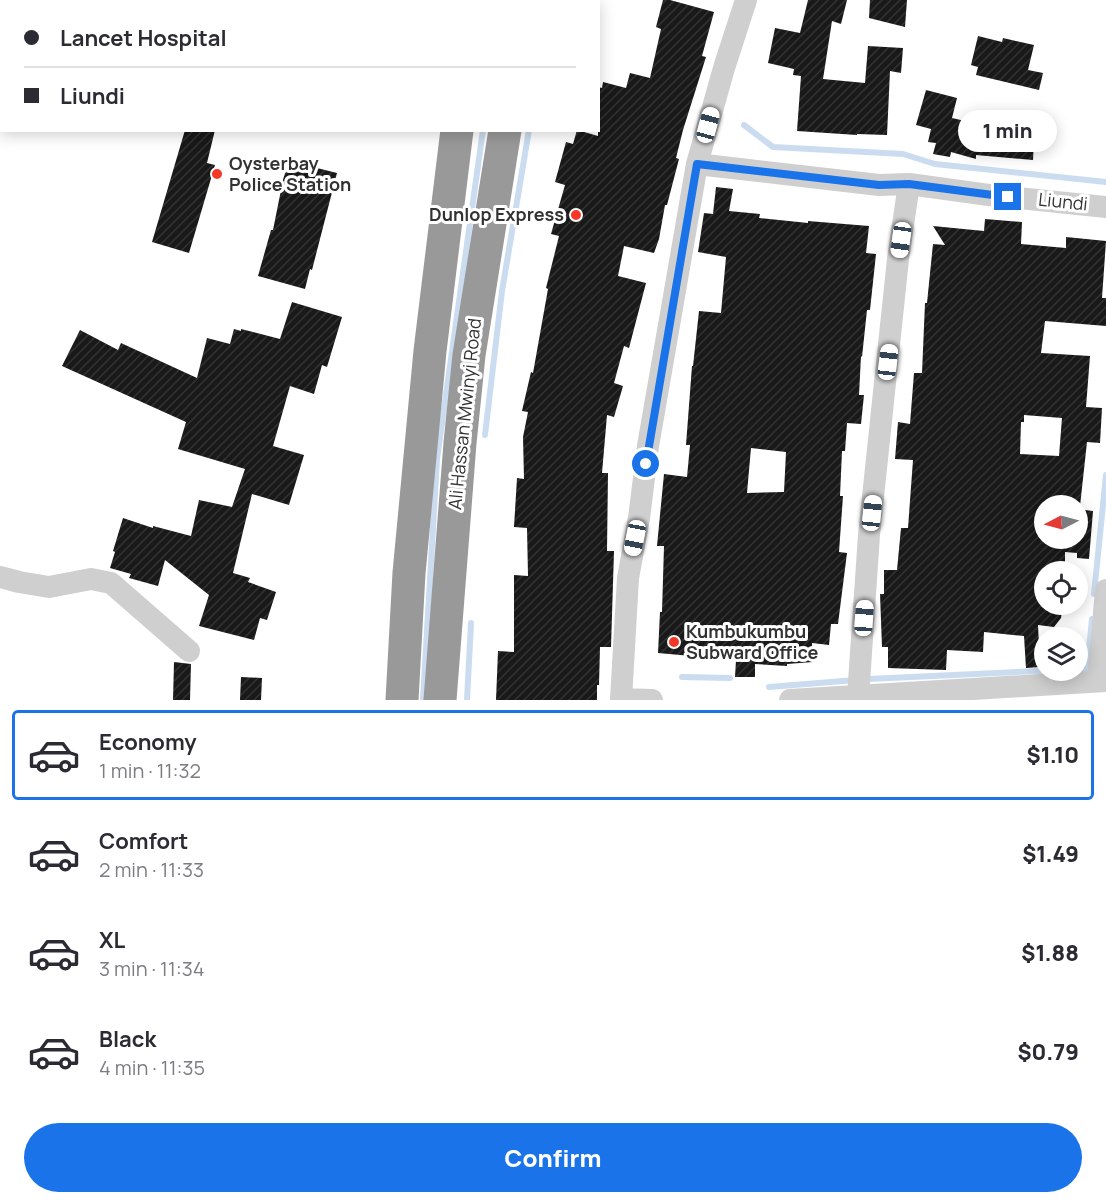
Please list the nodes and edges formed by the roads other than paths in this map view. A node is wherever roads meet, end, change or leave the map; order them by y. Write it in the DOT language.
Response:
graph roads {
  1 [pos="746,0"];
  2 [pos="457,132"];
  3 [pos="505,132"];
  4 [pos="697,164"];
  5 [pos="909,184"];
  6 [pos="1106,207"];
  7 [pos="0,577"];
  8 [pos="1106,590"];
  9 [pos="189,651"];
  10 [pos="1102,681"];
  11 [pos="858,697"];
  12 [pos="621,699"];
  13 [pos="402,700"];
  14 [pos="440,700"];
  15 [pos="652,700"];
  16 [pos="790,700"];
  1 -- 4 [label="street"];
  2 -- 13 [label="highway"];
  3 -- 14 [label="highway, Ali Hassan Mwinyi Road"];
  4 -- 5 [label="street, Liundi"];
  4 -- 12 [label="street"];
  5 -- 6 [label="street, Liundi"];
  5 -- 11 [label="street"];
  7 -- 9 [label="street"];
  8 -- 10 [label="street"];
  10 -- 11 [label="street"];
  11 -- 16 [label="street"];
  12 -- 15 [label="street"];
}
